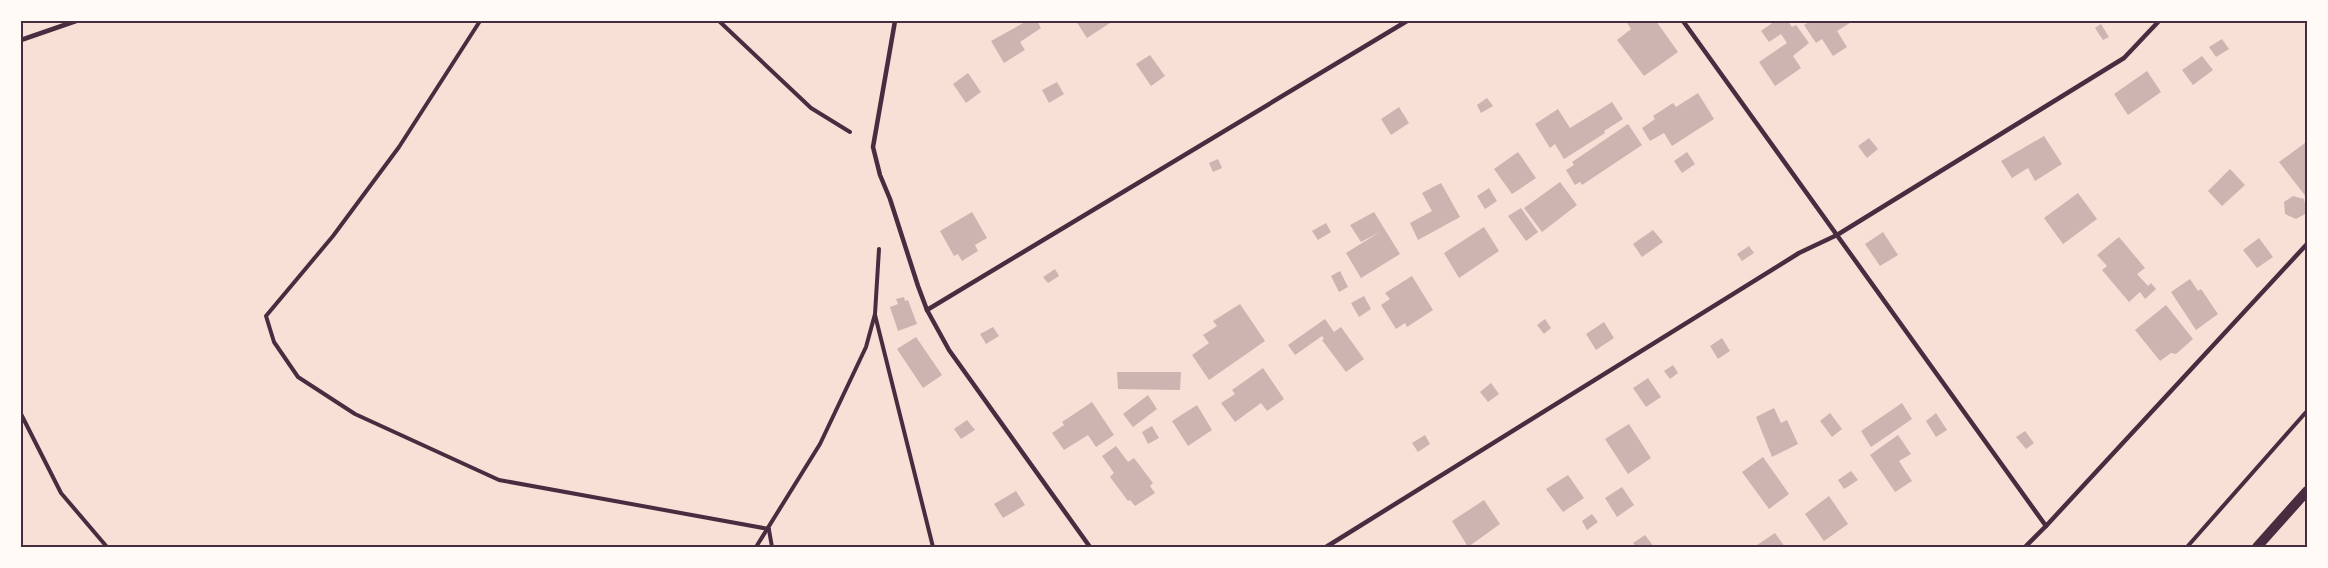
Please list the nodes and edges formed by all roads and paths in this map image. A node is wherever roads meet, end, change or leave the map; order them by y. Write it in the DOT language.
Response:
graph roads {
  1 [pos="76,21"];
  2 [pos="480,21"];
  3 [pos="719,21"];
  4 [pos="895,21"];
  5 [pos="1407,21"];
  6 [pos="1683,21"];
  7 [pos="2159,21"];
  8 [pos="21,40"];
  9 [pos="873,147"];
  10 [pos="1837,235"];
  11 [pos="2307,244"];
  12 [pos="879,248"];
  13 [pos="927,310"];
  14 [pos="874,314"];
  15 [pos="2307,411"];
  16 [pos="21,414"];
  17 [pos="2307,491"];
  18 [pos="2046,526"];
  19 [pos="769,530"];
  20 [pos="107,547"];
  21 [pos="756,547"];
  22 [pos="772,547"];
  23 [pos="933,547"];
  24 [pos="1090,547"];
  25 [pos="1326,547"];
  26 [pos="2025,547"];
  27 [pos="2187,547"];
  28 [pos="2257,547"];
  1 -- 8 [label="lane"];
  2 -- 19 [label="path"];
  3 -- 9 [label="path"];
  4 -- 9 [label="lane"];
  5 -- 13 [label="lane"];
  6 -- 10 [label="lane"];
  7 -- 10 [label="lane"];
  9 -- 13 [label="lane"];
  10 -- 18 [label="lane"];
  10 -- 25 [label="lane"];
  11 -- 18 [label="lane"];
  12 -- 14 [label="path"];
  13 -- 24 [label="lane"];
  14 -- 19 [label="path"];
  14 -- 23 [label="path"];
  15 -- 27 [label="path"];
  16 -- 20 [label="path"];
  17 -- 28 [label="street"];
  18 -- 26 [label="lane"];
  19 -- 21 [label="path"];
  19 -- 22 [label="path"];
}
